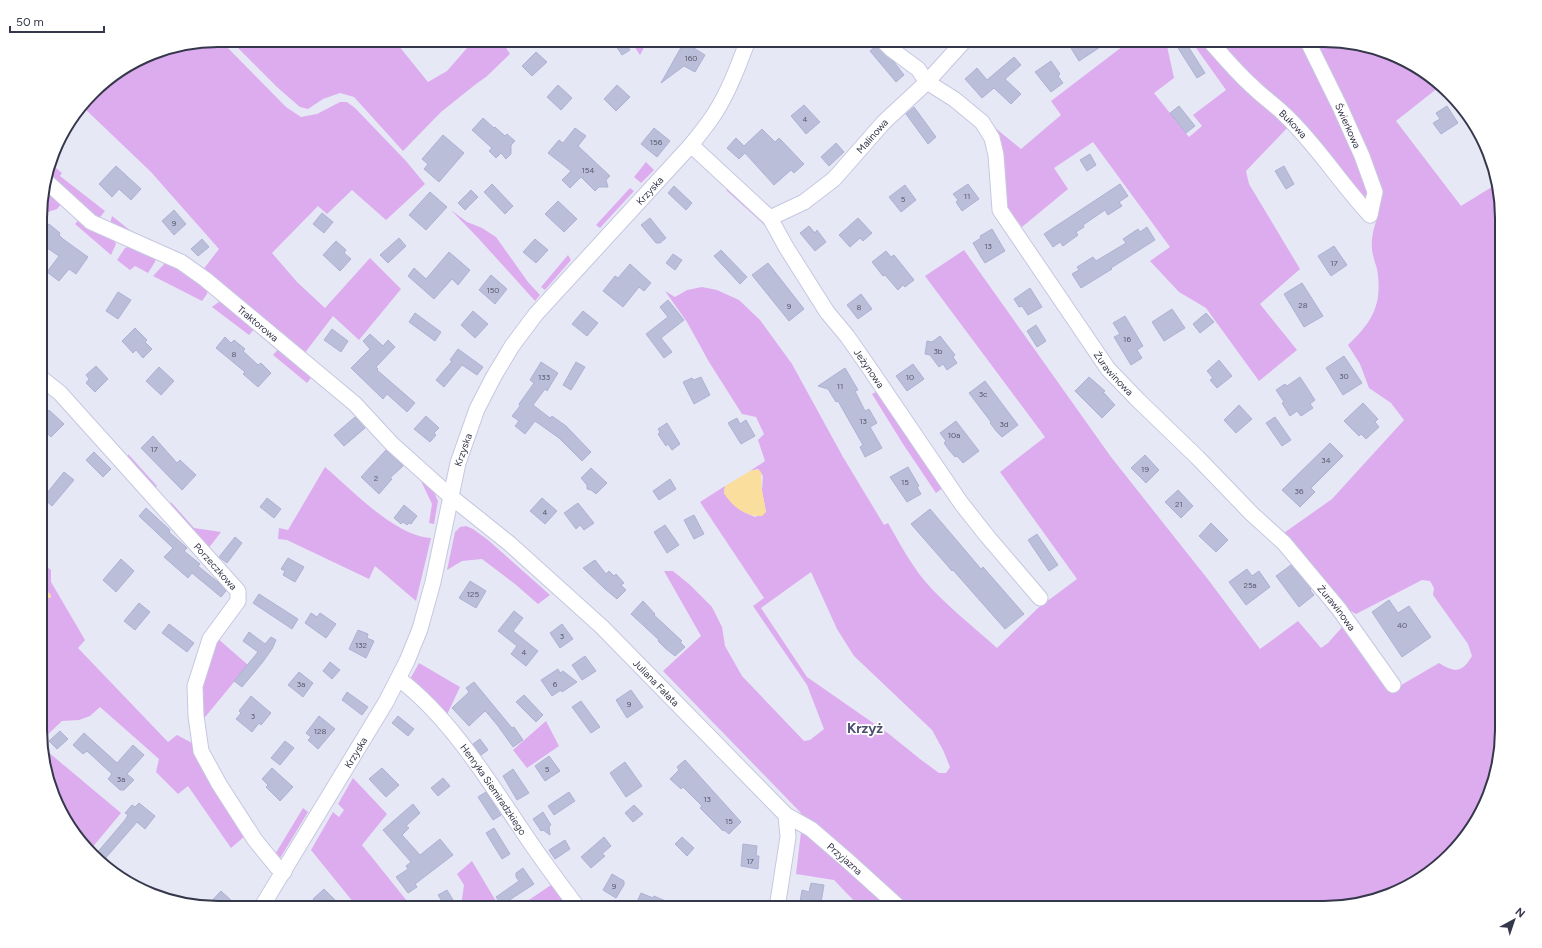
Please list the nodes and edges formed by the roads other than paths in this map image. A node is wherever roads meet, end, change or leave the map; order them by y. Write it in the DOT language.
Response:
graph roads {
  1 [pos="746,47"];
  2 [pos="888,47"];
  3 [pos="959,47"];
  4 [pos="1215,47"];
  5 [pos="1310,47"];
  6 [pos="927,82"];
  7 [pos="691,145"];
  8 [pos="50,185"];
  9 [pos="1370,215"];
  10 [pos="770,218"];
  11 [pos="47,382"];
  12 [pos="450,496"];
  13 [pos="1040,598"];
  14 [pos="399,679"];
  15 [pos="1393,685"];
  16 [pos="786,815"];
  17 [pos="284,872"];
  18 [pos="265,901"];
  19 [pos="573,901"];
  20 [pos="779,901"];
  21 [pos="892,901"];
  1 -- 7 [label="street, Krzyska"];
  2 -- 6 [label="street, Żurawinowa"];
  3 -- 6 [label="street, Malinowa"];
  4 -- 9 [label="street, Bukowa"];
  5 -- 9 [label="street, Świerkowa"];
  6 -- 10 [label="street, Malinowa"];
  6 -- 15 [label="street, Żurawinowa"];
  7 -- 10 [label="street, Jeżynowa"];
  7 -- 12 [label="street, Krzyska"];
  8 -- 12 [label="street, Traktorowa"];
  10 -- 13 [label="street, Jeżynowa"];
  11 -- 17 [label="street, Porzeczkowa"];
  12 -- 14 [label="street, Krzyska"];
  12 -- 16 [label="street, Juliana Fałata"];
  14 -- 17 [label="street, Krzyska"];
  14 -- 19 [label="street, Henryka Siemiradzkiego"];
  16 -- 20 [label="street"];
  16 -- 21 [label="street, Przyjazna"];
  17 -- 18 [label="street, Krzyska"];
}
